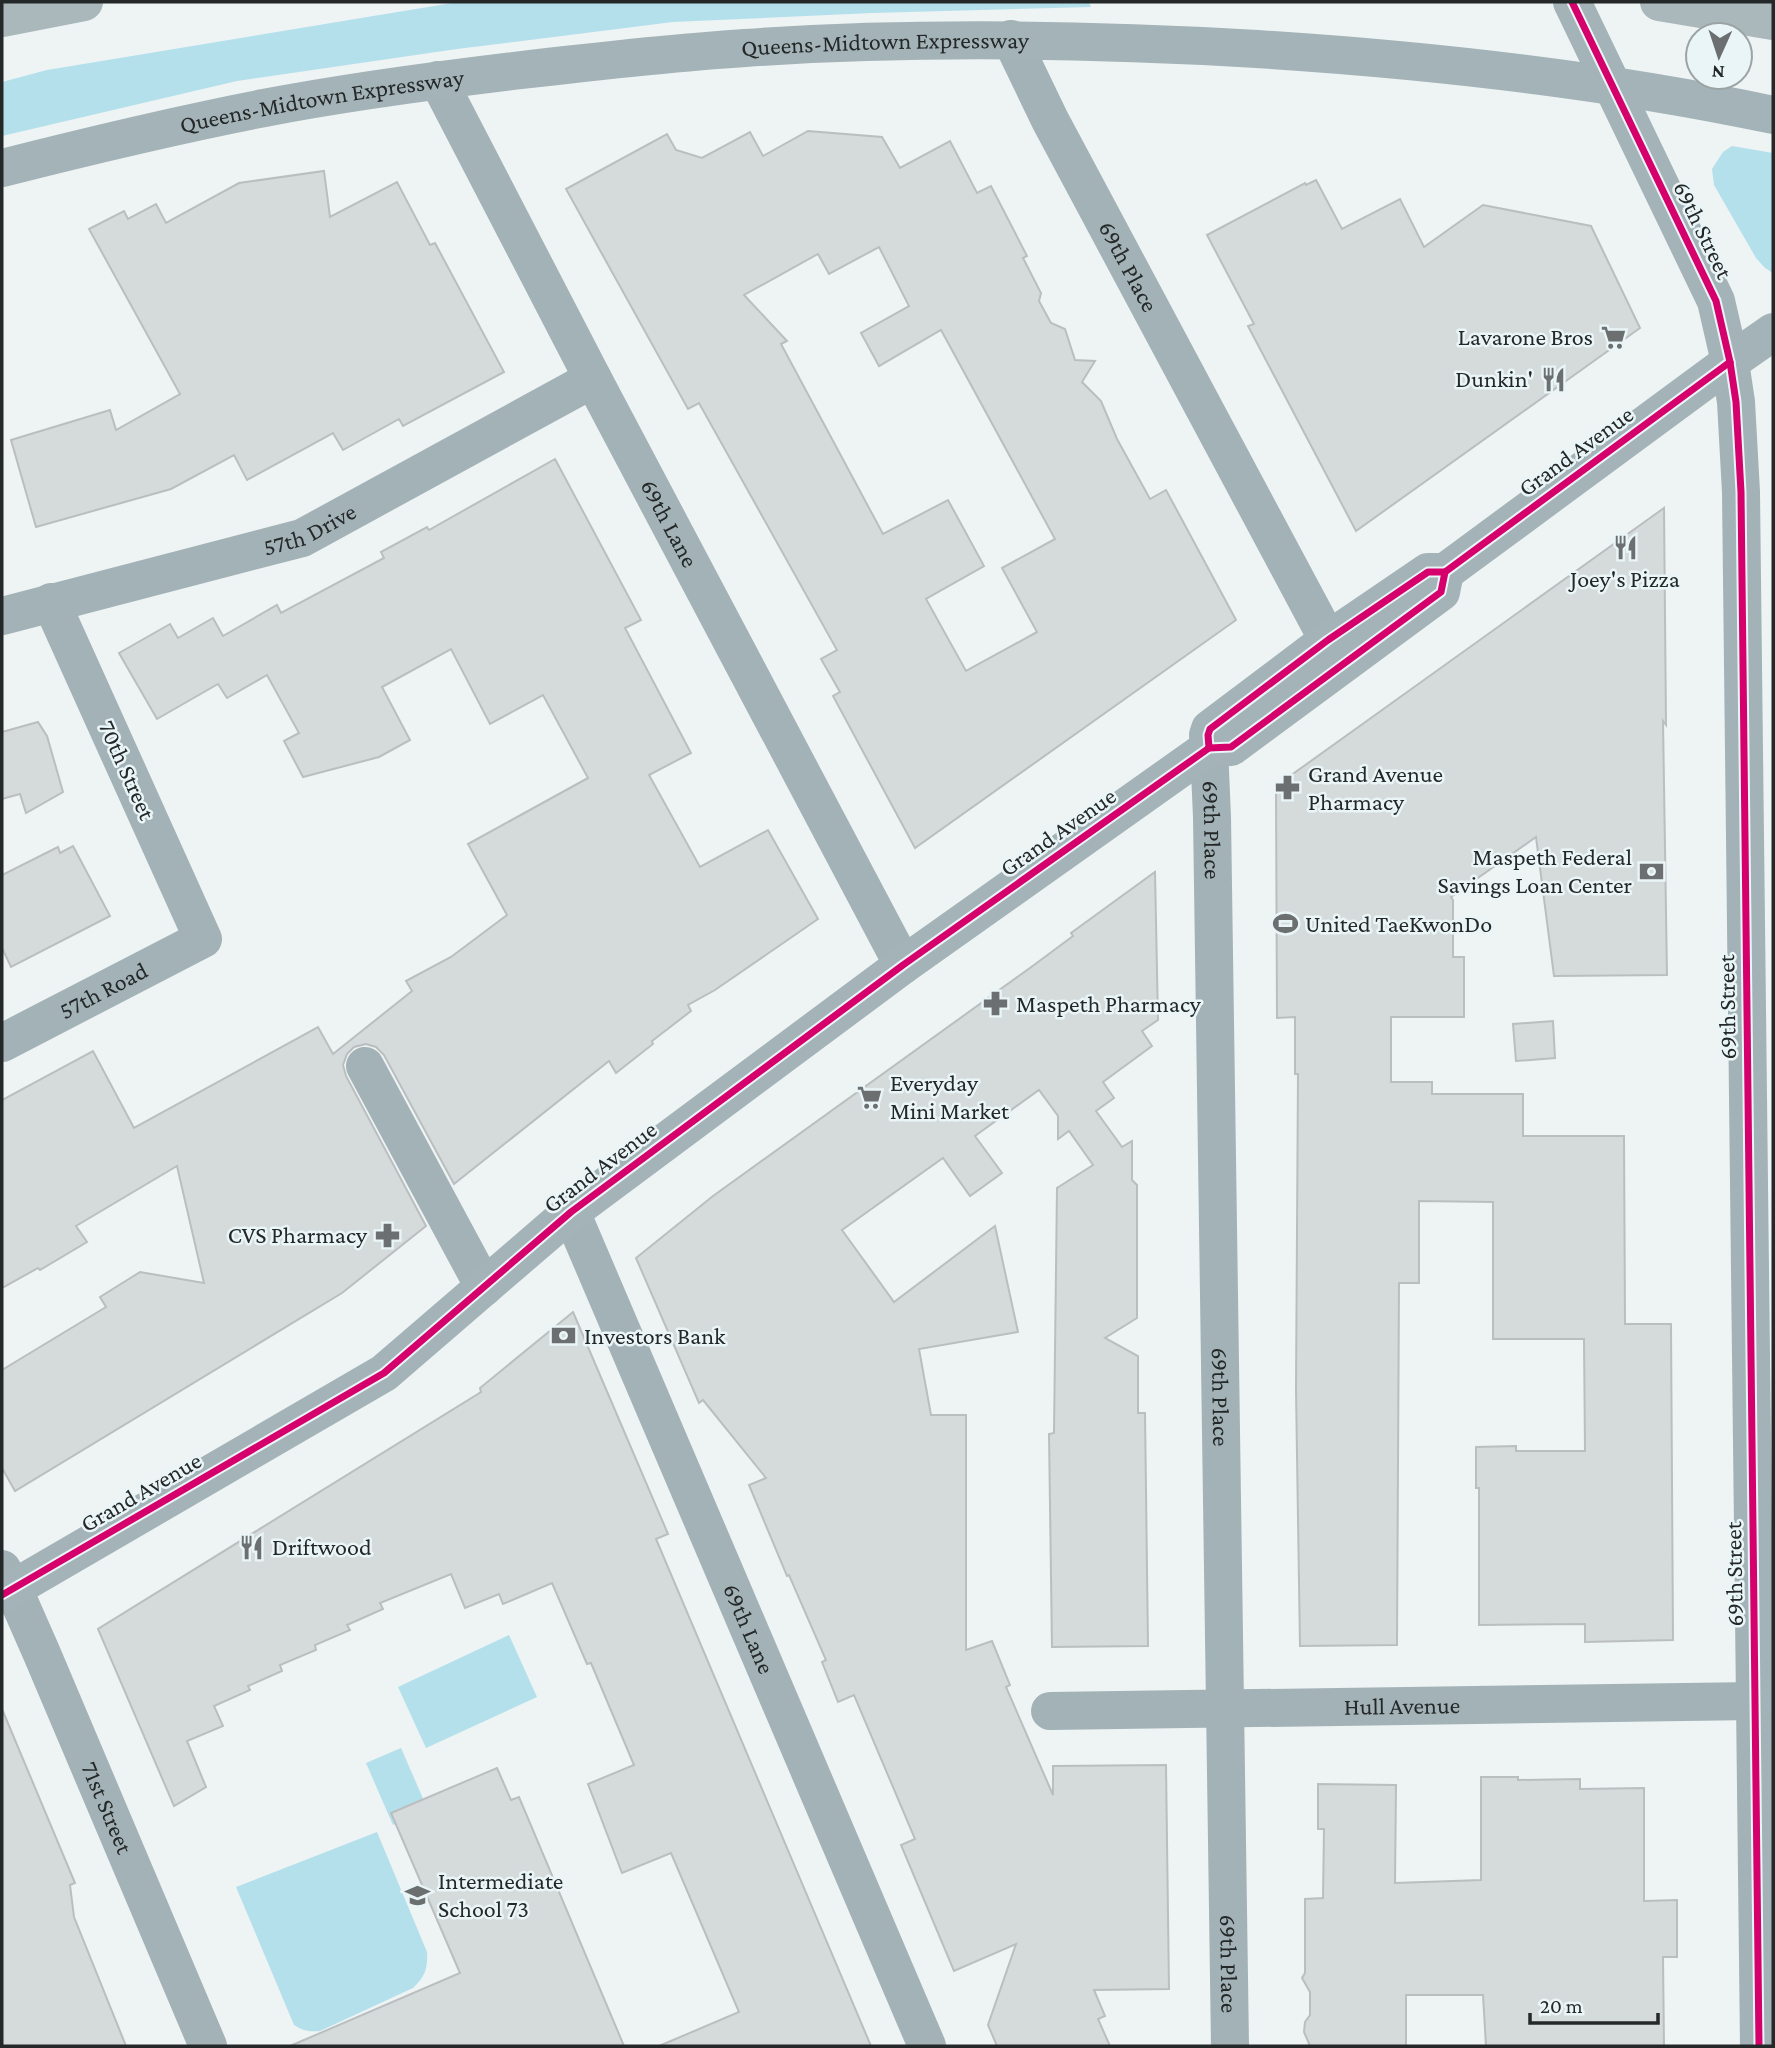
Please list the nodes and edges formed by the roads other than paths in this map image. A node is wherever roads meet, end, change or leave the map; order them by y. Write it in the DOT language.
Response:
graph roads {
  1 [pos="84,2"];
  2 [pos="1572,2"];
  3 [pos="1659,2"];
  4 [pos="2,18"];
  5 [pos="1773,21"];
  6 [pos="1011,39"];
  7 [pos="1603,67"];
  8 [pos="438,80"];
  9 [pos="1773,115"];
  10 [pos="2,168"];
  11 [pos="1773,332"];
  12 [pos="1730,362"];
  13 [pos="593,379"];
  14 [pos="1445,572"];
  15 [pos="51,602"];
  16 [pos="2,616"];
  17 [pos="1328,640"];
  18 [pos="1209,748"];
  19 [pos="203,939"];
  20 [pos="903,965"];
  21 [pos="1760,989"];
  22 [pos="2,1043"];
  23 [pos="365,1066"];
  24 [pos="570,1212"];
  25 [pos="484,1287"];
  26 [pos="5,1584"];
  27 [pos="1755,1701"];
  28 [pos="1224,1708"];
  29 [pos="1050,1711"];
  30 [pos="208,2046"];
  31 [pos="927,2046"];
  32 [pos="1230,2046"];
  33 [pos="1759,2046"];
  1 -- 4 [label="highway"];
  2 -- 7 [label="main road, 69th Street"];
  3 -- 5 [label="highway"];
  6 -- 7 [label="main road, Queens-Midtown Expressway"];
  6 -- 8 [label="main road, Queens-Midtown Expressway"];
  6 -- 17 [label="street, 69th Place"];
  7 -- 9 [label="main road, Queens-Midtown Expressway"];
  7 -- 12 [label="main road, 69th Street"];
  8 -- 10 [label="main road, Queens-Midtown Expressway"];
  8 -- 13 [label="street, 69th Lane"];
  11 -- 12 [label="main road, Grand Avenue"];
  12 -- 14 [label="main road, Grand Avenue"];
  12 -- 21 [label="street, 69th Street"];
  13 -- 15 [label="street, 57th Drive"];
  13 -- 20 [label="street, 69th Lane"];
  14 -- 17 [label="main road, Grand Avenue"];
  14 -- 18 [label="main road, Grand Avenue"];
  15 -- 16 [label="street, 57th Drive"];
  15 -- 19 [label="street, 70th Street"];
  17 -- 18 [label="main road, Grand Avenue"];
  18 -- 20 [label="main road, Grand Avenue"];
  18 -- 28 [label="street, 69th Place"];
  19 -- 22 [label="street, 57th Road"];
  20 -- 24 [label="main road, Grand Avenue"];
  21 -- 27 [label="street, 69th Street"];
  23 -- 25 [label="street"];
  24 -- 25 [label="main road, Grand Avenue"];
  24 -- 31 [label="street, 69th Lane"];
  25 -- 26 [label="main road, Grand Avenue"];
  26 -- 30 [label="street, 71st Street"];
  27 -- 28 [label="street, Hull Avenue"];
  27 -- 33 [label="street, 69th Street"];
  28 -- 29 [label="street, Hull Avenue"];
  28 -- 32 [label="street, 69th Place"];
}
